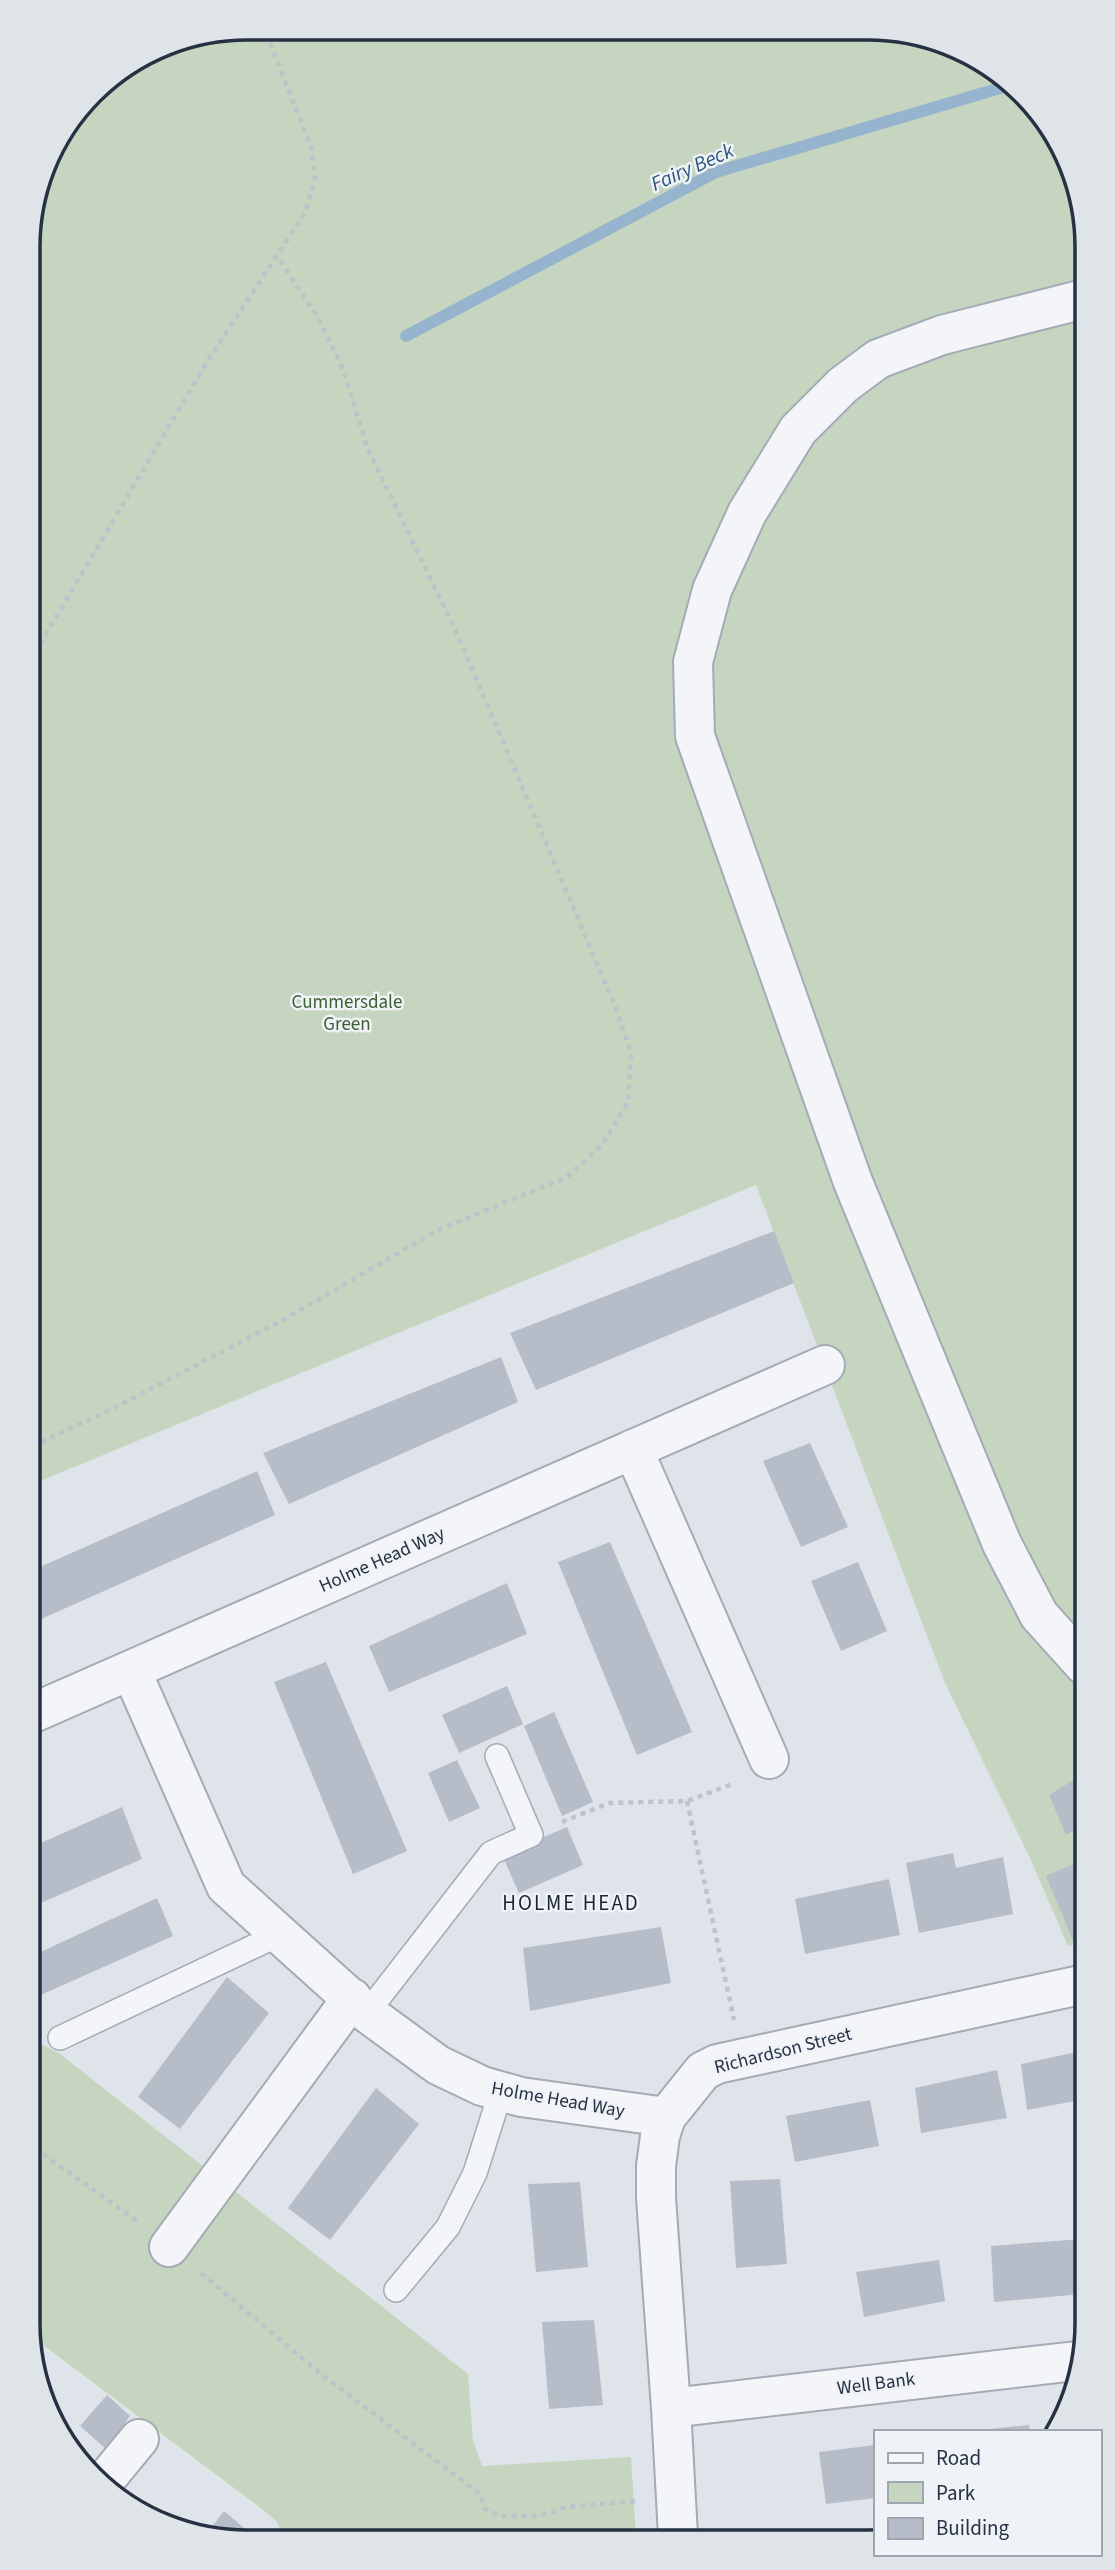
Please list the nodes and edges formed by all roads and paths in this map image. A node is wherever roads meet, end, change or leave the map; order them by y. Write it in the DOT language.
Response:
graph roads {
  1 [pos="269,40"];
  2 [pos="277,256"];
  3 [pos="1075,301"];
  4 [pos="41,643"];
  5 [pos="825,1364"];
  6 [pos="40,1443"];
  7 [pos="633,1449"];
  8 [pos="1074,1654"];
  9 [pos="131,1670"];
  10 [pos="40,1710"];
  11 [pos="497,1756"];
  12 [pos="769,1759"];
  13 [pos="687,1801"];
  14 [pos="531,1835"];
  15 [pos="280,1934"];
  16 [pos="1074,1986"];
  17 [pos="360,2005"];
  18 [pos="60,2038"];
  19 [pos="742,2058"];
  20 [pos="501,2091"];
  21 [pos="666,2117"];
  22 [pos="40,2152"];
  23 [pos="169,2246"];
  24 [pos="396,2290"];
  25 [pos="1071,2362"];
  26 [pos="671,2408"];
  27 [pos="139,2439"];
  28 [pos="109,2476"];
  29 [pos="676,2498"];
  30 [pos="678,2530"];
  1 -- 2 [label="path"];
  2 -- 4 [label="path"];
  2 -- 6 [label="path"];
  3 -- 8 [label="street"];
  5 -- 7 [label="street, Holme Head Way"];
  7 -- 9 [label="street, Holme Head Way"];
  7 -- 12 [label="street"];
  9 -- 10 [label="street, Holme Head Way"];
  9 -- 15 [label="street, Holme Head Way"];
  11 -- 14 [label="lane"];
  12 -- 13 [label="path"];
  13 -- 14 [label="path"];
  13 -- 19 [label="path"];
  14 -- 17 [label="lane"];
  15 -- 17 [label="street, Holme Head Way"];
  15 -- 18 [label="lane"];
  16 -- 19 [label="street, Richardson Street"];
  17 -- 20 [label="street, Holme Head Way"];
  17 -- 23 [label="street"];
  19 -- 21 [label="street, Richardson Street"];
  20 -- 21 [label="street, Holme Head Way"];
  20 -- 24 [label="lane"];
  21 -- 26 [label="street, Richardson Street"];
  22 -- 23 [label="path"];
  23 -- 29 [label="path"];
  25 -- 26 [label="street, Well Bank"];
  26 -- 29 [label="street, Richardson Street"];
  27 -- 28 [label="street"];
  29 -- 30 [label="street, Richardson Street"];
}
